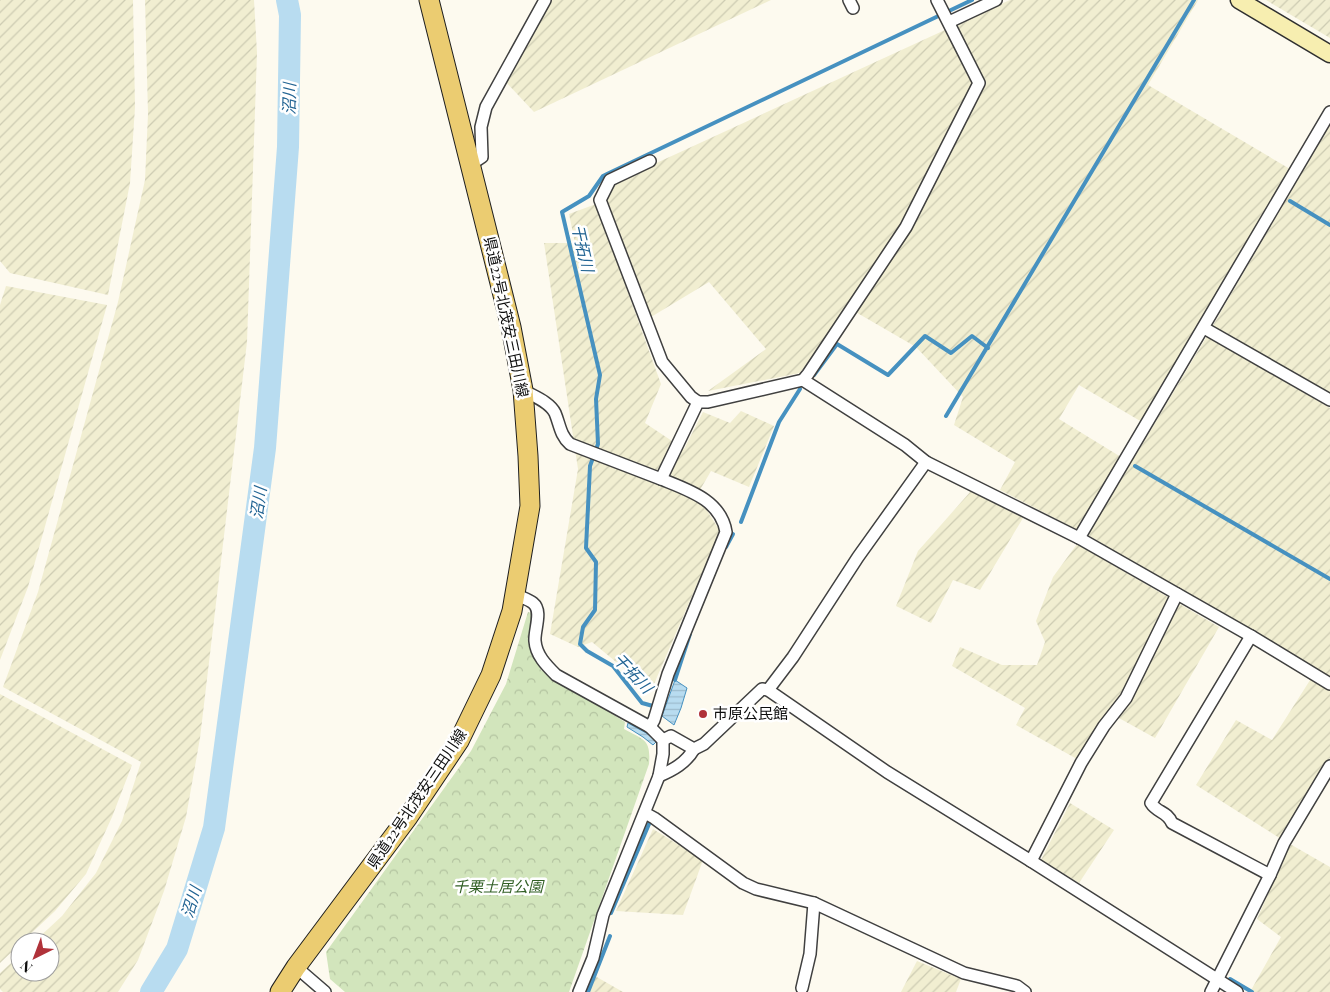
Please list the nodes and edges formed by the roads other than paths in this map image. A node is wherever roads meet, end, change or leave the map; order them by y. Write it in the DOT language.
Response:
graph roads {
  1 [pos="429,0"];
  2 [pos="546,0"];
  3 [pos="996,0"];
  4 [pos="1239,0"];
  5 [pos="943,12"];
  6 [pos="1330,54"];
  7 [pos="1330,112"];
  8 [pos="650,161"];
  9 [pos="470,165"];
  10 [pos="1204,328"];
  11 [pos="803,380"];
  12 [pos="523,390"];
  13 [pos="1330,400"];
  14 [pos="698,402"];
  15 [pos="926,462"];
  16 [pos="661,479"];
  17 [pos="1079,538"];
  18 [pos="515,594"];
  19 [pos="1178,594"];
  20 [pos="1251,636"];
  21 [pos="1330,684"];
  22 [pos="768,690"];
  23 [pos="650,727"];
  24 [pos="663,740"];
  25 [pos="694,749"];
  26 [pos="1330,766"];
  27 [pos="659,776"];
  28 [pos="645,813"];
  29 [pos="1031,861"];
  30 [pos="1270,875"];
  31 [pos="814,903"];
  32 [pos="296,967"];
  33 [pos="1217,980"];
  34 [pos="802,988"];
  35 [pos="280,992"];
  36 [pos="325,992"];
  37 [pos="579,992"];
  38 [pos="1025,992"];
  39 [pos="1211,992"];
  40 [pos="1237,992"];
  1 -- 9 [label="main road, 県道22号北茂安三田川線"];
  2 -- 9 [label="street"];
  3 -- 5 [label="street"];
  4 -- 6 [label="street"];
  5 -- 11 [label="street"];
  7 -- 10 [label="street"];
  8 -- 14 [label="street"];
  9 -- 12 [label="main road, 県道22号北茂安三田川線"];
  10 -- 13 [label="street"];
  10 -- 17 [label="street"];
  11 -- 14 [label="street"];
  11 -- 15 [label="street"];
  12 -- 16 [label="street"];
  12 -- 18 [label="main road, 県道22号北茂安三田川線"];
  14 -- 16 [label="street"];
  15 -- 17 [label="street"];
  15 -- 22 [label="street"];
  16 -- 23 [label="street"];
  17 -- 19 [label="street"];
  18 -- 23 [label="street"];
  18 -- 32 [label="main road, 県道22号北茂安三田川線"];
  19 -- 20 [label="street"];
  19 -- 29 [label="street"];
  20 -- 21 [label="street"];
  20 -- 30 [label="street"];
  22 -- 25 [label="street"];
  22 -- 29 [label="street"];
  23 -- 24 [label="street"];
  24 -- 25 [label="street"];
  24 -- 27 [label="street"];
  25 -- 27 [label="street"];
  26 -- 30 [label="street"];
  27 -- 28 [label="street"];
  28 -- 31 [label="street"];
  28 -- 37 [label="street"];
  29 -- 33 [label="street"];
  30 -- 33 [label="street"];
  31 -- 34 [label="street"];
  31 -- 38 [label="street"];
  32 -- 35 [label="main road, 県道22号北茂安三田川線"];
  32 -- 36 [label="street"];
  33 -- 39 [label="street"];
  33 -- 40 [label="street"];
}
